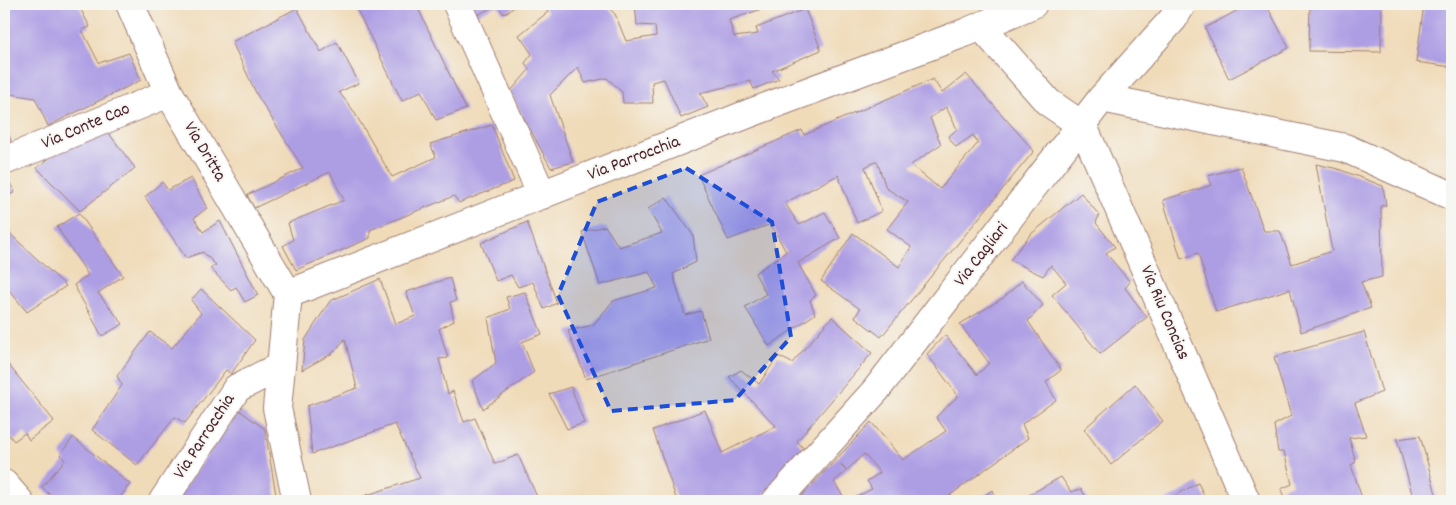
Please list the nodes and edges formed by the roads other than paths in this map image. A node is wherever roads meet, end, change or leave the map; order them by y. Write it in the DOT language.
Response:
graph roads {
  1 [pos="130,4"];
  2 [pos="457,4"];
  3 [pos="1033,4"];
  4 [pos="1182,4"];
  5 [pos="981,26"];
  6 [pos="169,93"];
  7 [pos="1102,98"];
  8 [pos="1083,126"];
  9 [pos="4,161"];
  10 [pos="542,194"];
  11 [pos="1452,196"];
  12 [pos="288,294"];
  13 [pos="281,366"];
  14 [pos="4,484"];
  15 [pos="19,501"];
  16 [pos="163,501"];
  17 [pos="297,501"];
  18 [pos="776,501"];
  19 [pos="1246,501"];
  1 -- 6 [label="street, Via Dritta"];
  2 -- 10 [label="street"];
  3 -- 5 [label="street, Via Parrocchia"];
  4 -- 7 [label="street, Via Cagliari"];
  5 -- 8 [label="street"];
  5 -- 10 [label="street, Via Parrocchia"];
  6 -- 9 [label="street, Via Conte Cao"];
  6 -- 12 [label="street, Via Dritta"];
  7 -- 8 [label="street, Via Cagliari"];
  7 -- 11 [label="street"];
  8 -- 18 [label="street, Via Cagliari"];
  8 -- 19 [label="street, Via Riu Concias"];
  10 -- 12 [label="street, Via Parrocchia"];
  12 -- 13 [label="street"];
  13 -- 16 [label="street, Via Parrocchia"];
  13 -- 17 [label="street"];
  14 -- 15 [label="street"];
}
